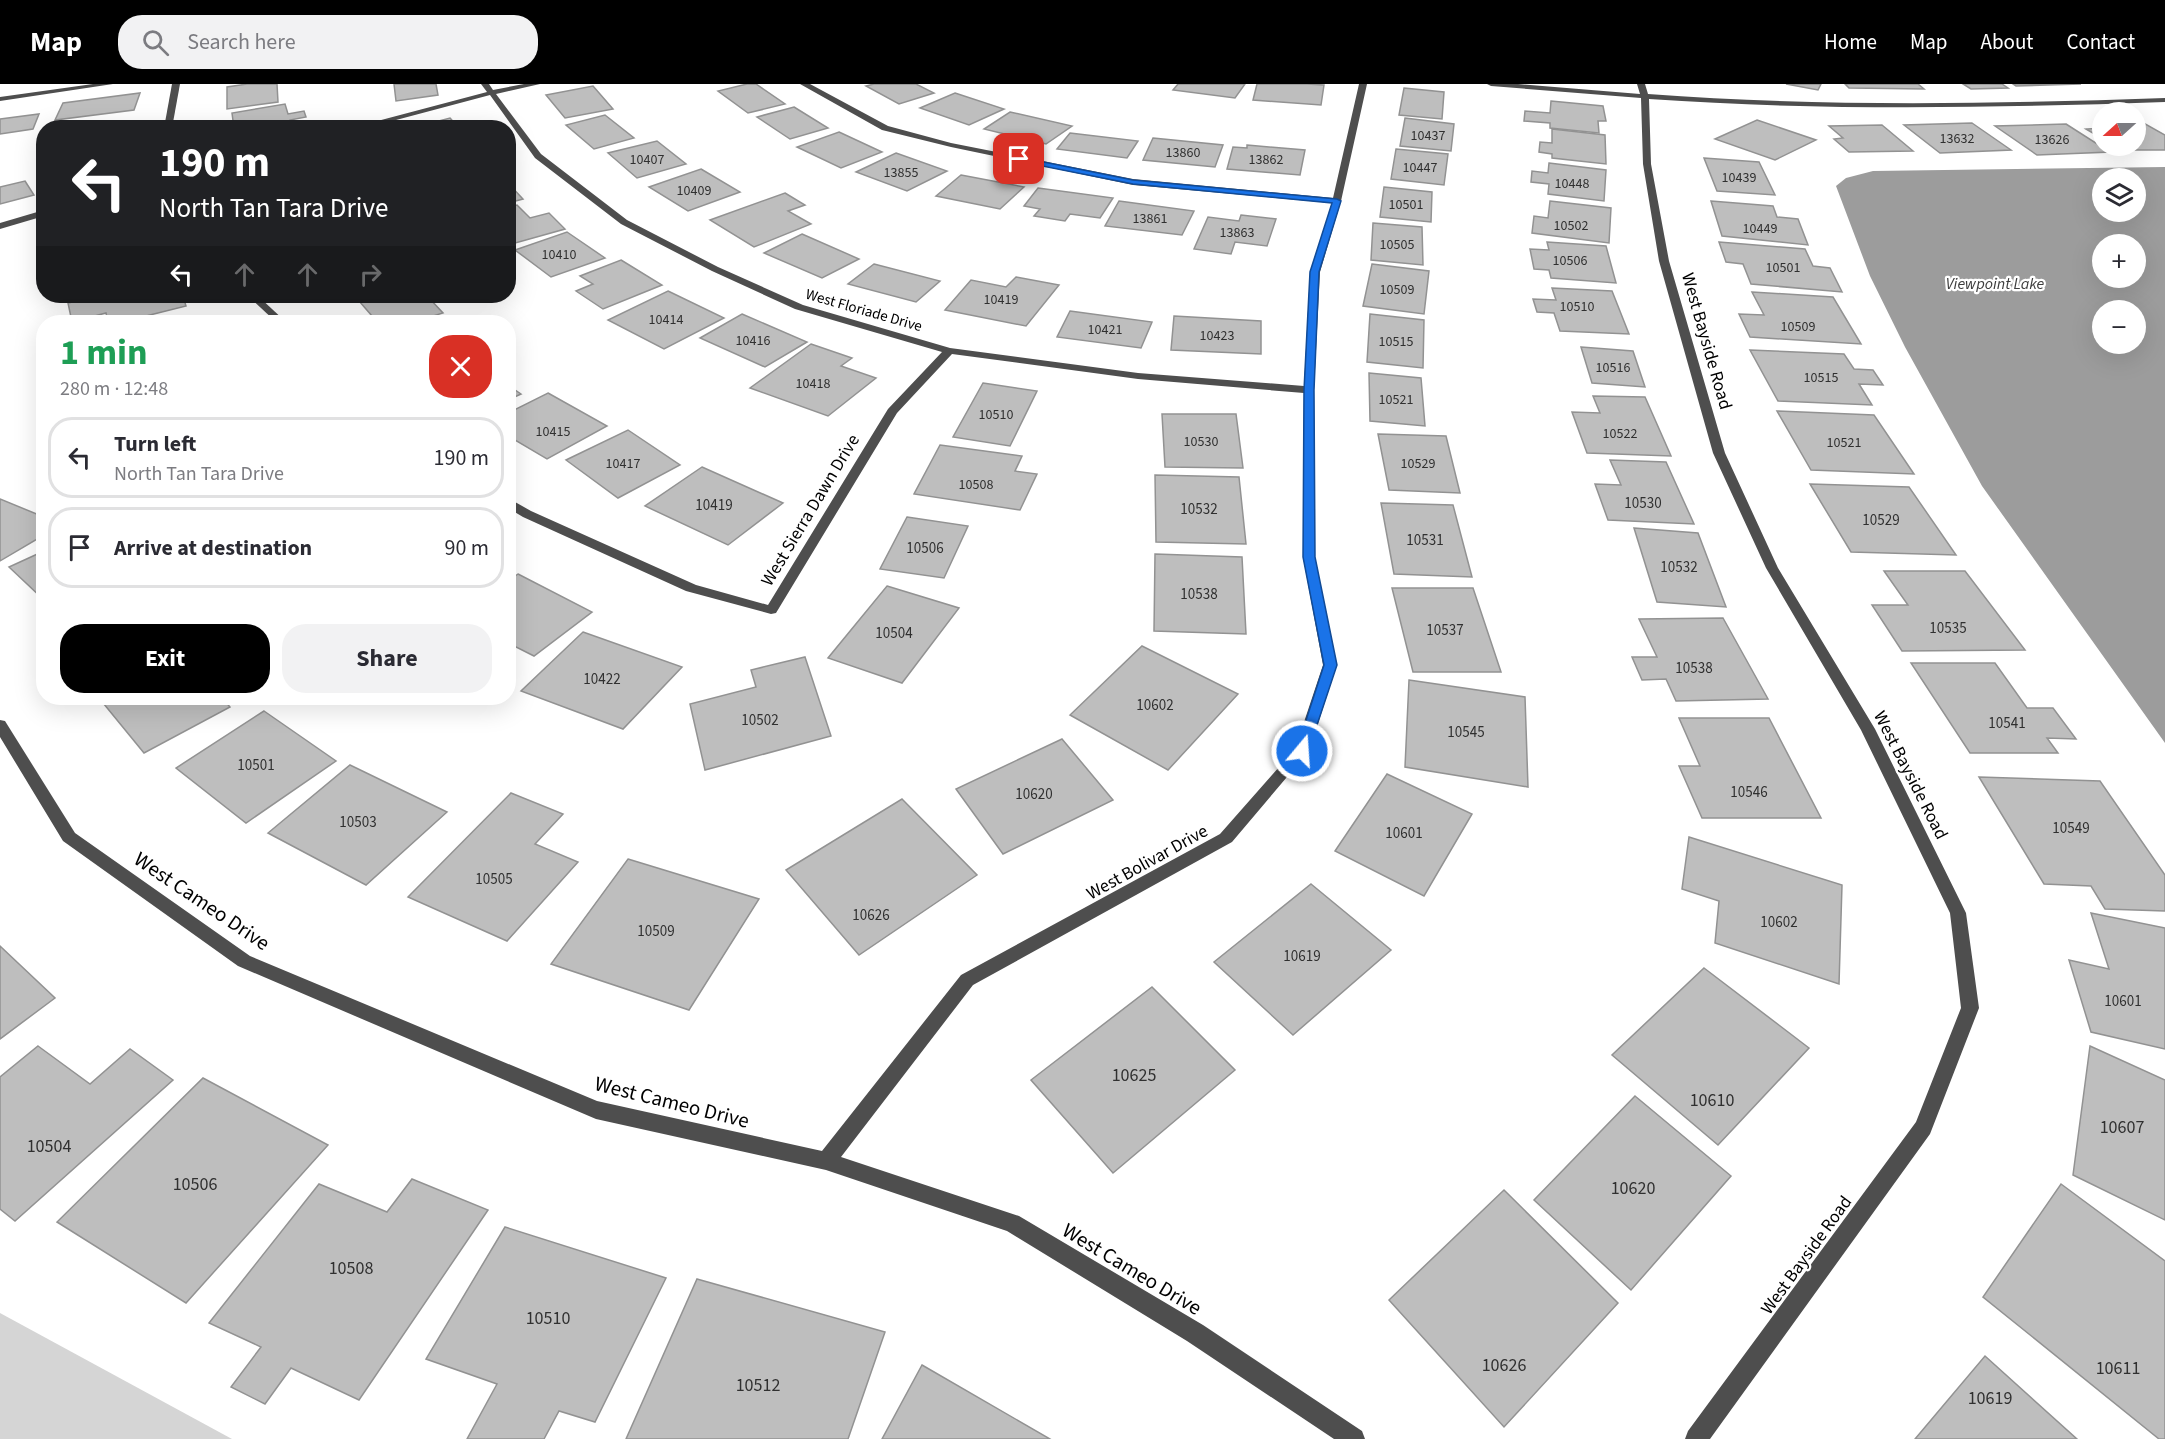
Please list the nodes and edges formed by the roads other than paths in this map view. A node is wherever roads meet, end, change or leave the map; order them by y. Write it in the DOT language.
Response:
graph roads {
  1 [pos="109,84"];
  2 [pos="176,84"];
  3 [pos="536,84"];
  4 [pos="804,84"];
  5 [pos="1363,84"];
  6 [pos="1491,84"];
  7 [pos="488,88"];
  8 [pos="1643,90"];
  9 [pos="0,99"];
  10 [pos="2165,100"];
  11 [pos="169,120"];
  12 [pos="382,120"];
  13 [pos="512,120"];
  14 [pos="516,126"];
  15 [pos="1337,201"];
  16 [pos="36,215"];
  17 [pos="0,226"];
  18 [pos="261,303"];
  19 [pos="273,315"];
  20 [pos="950,351"];
  21 [pos="1309,390"];
  22 [pos="516,507"];
  23 [pos="0,725"];
  24 [pos="826,1161"];
  25 [pos="1354,1439"];
  26 [pos="1696,1439"];
  1 -- 9 [label="street"];
  2 -- 11 [label="street"];
  3 -- 7 [label="street"];
  4 -- 15 [label="street"];
  5 -- 15 [label="street, West Bolivar Drive"];
  6 -- 8 [label="street"];
  7 -- 12 [label="street"];
  7 -- 13 [label="street, West Floriade Drive"];
  8 -- 10 [label="street"];
  8 -- 26 [label="street, West Bayside Road"];
  14 -- 20 [label="street, West Floriade Drive"];
  15 -- 21 [label="street, West Bolivar Drive"];
  16 -- 17 [label="street"];
  18 -- 19 [label="street"];
  20 -- 21 [label="street, West Floriade Drive"];
  20 -- 22 [label="street, West Sierra Dawn Drive"];
  21 -- 24 [label="street, West Bolivar Drive"];
  23 -- 24 [label="street, West Cameo Drive"];
  24 -- 25 [label="street, West Cameo Drive"];
}
